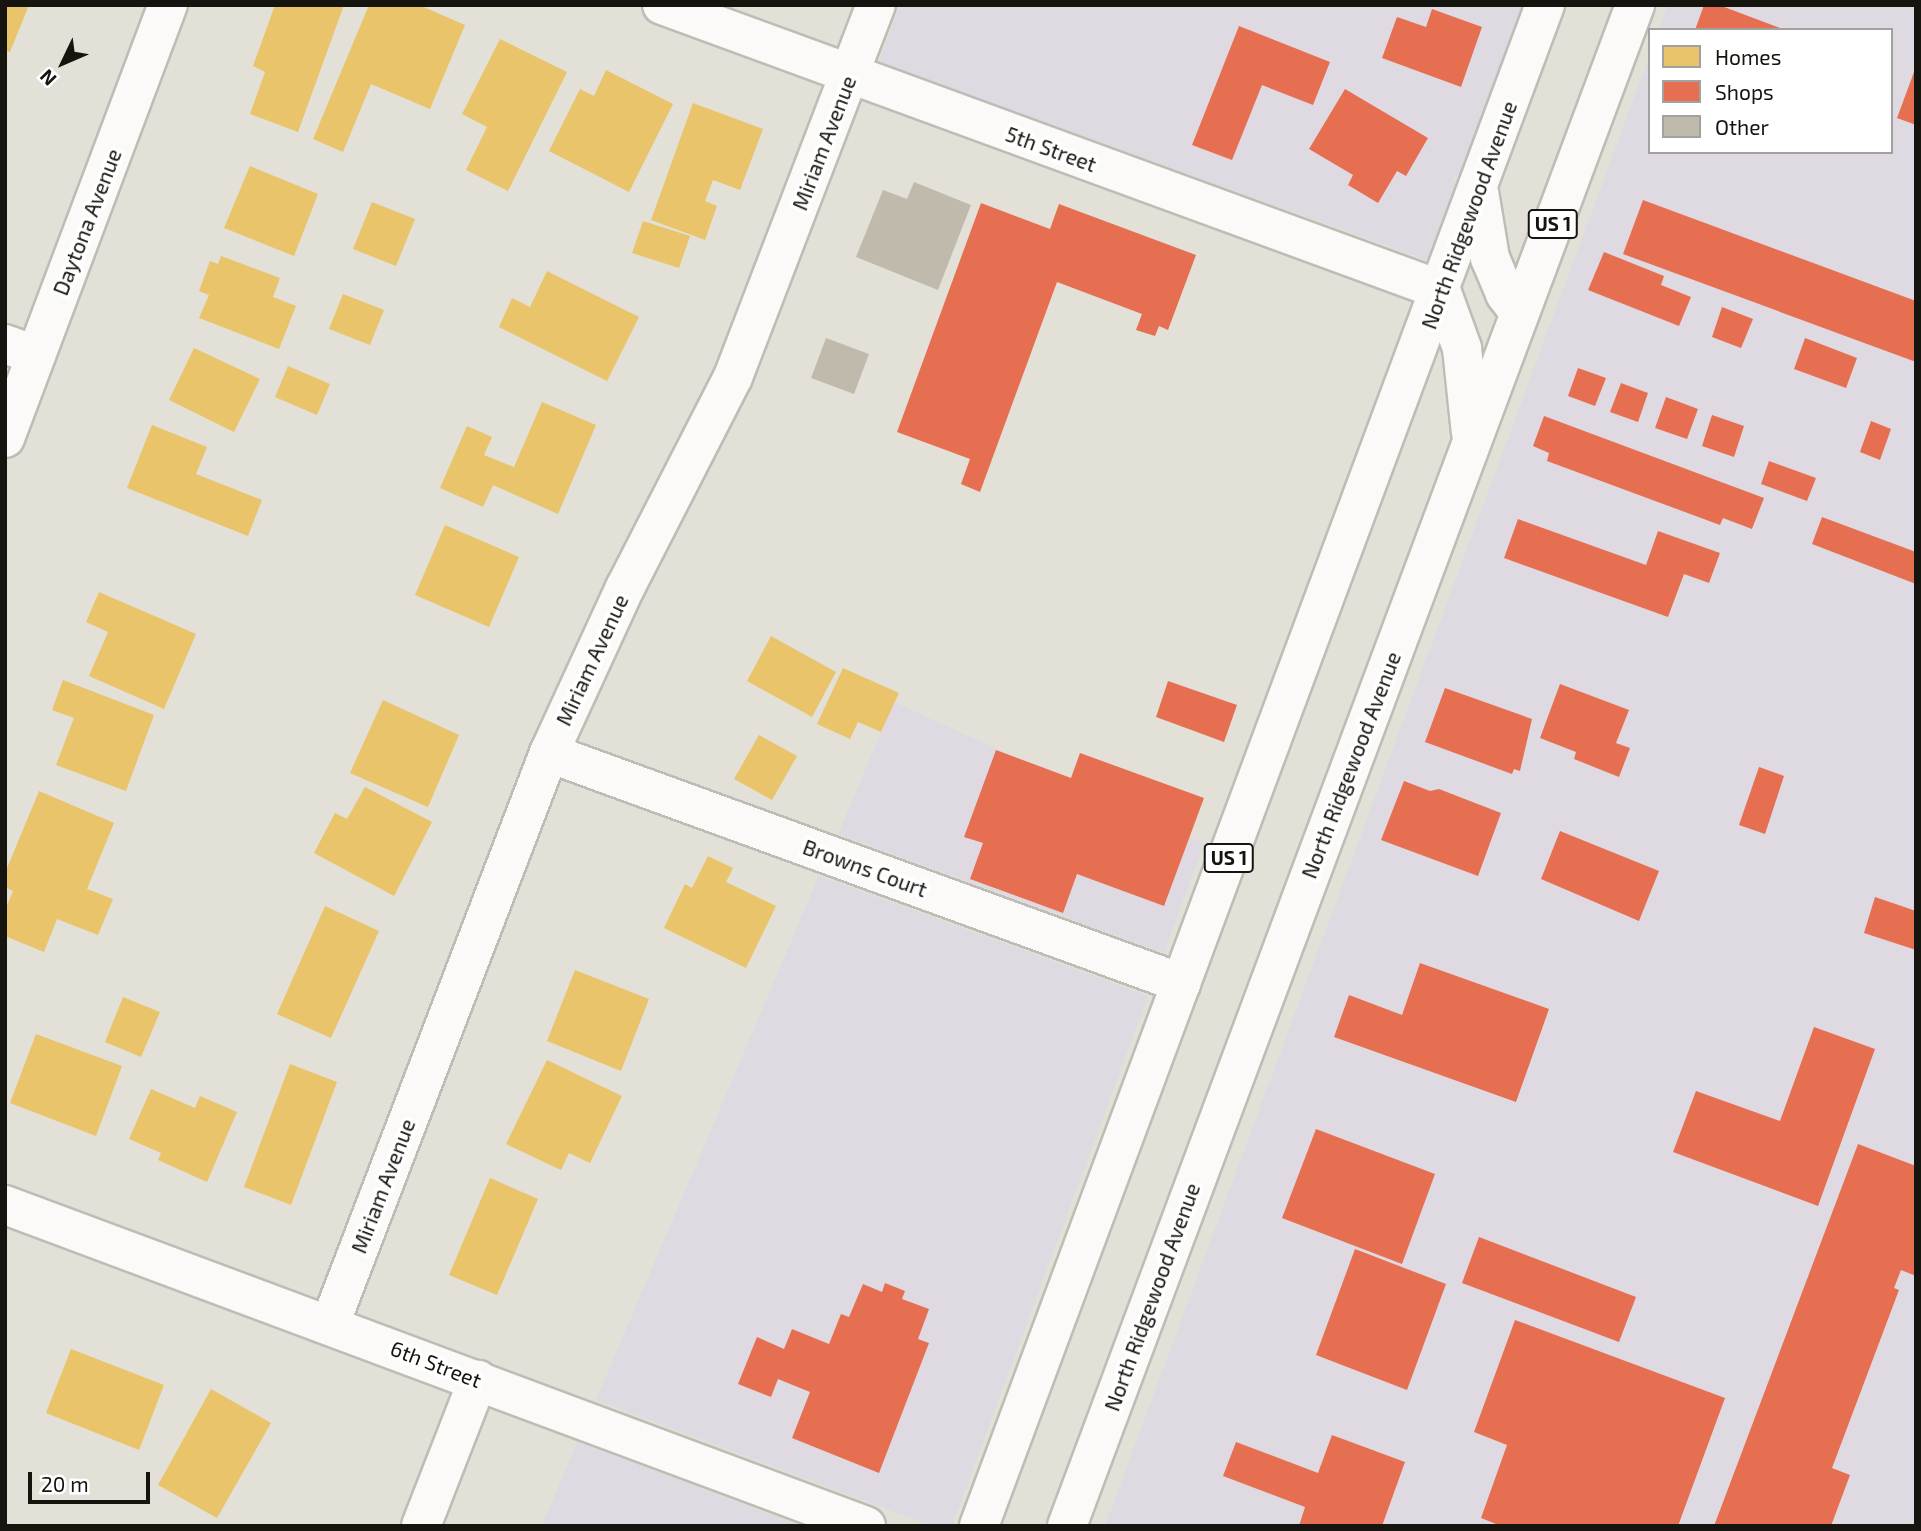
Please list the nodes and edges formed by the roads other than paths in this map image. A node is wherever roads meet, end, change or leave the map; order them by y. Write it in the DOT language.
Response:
graph roads {
  1 [pos="169,5"];
  2 [pos="662,5"];
  3 [pos="876,5"];
  4 [pos="1545,5"];
  5 [pos="1635,5"];
  6 [pos="850,76"];
  7 [pos="1479,190"];
  8 [pos="1441,290"];
  9 [pos="1520,313"];
  10 [pos="21,350"];
  11 [pos="5,438"];
  12 [pos="1472,443"];
  13 [pos="549,753"];
  14 [pos="1181,983"];
  15 [pos="5,1205"];
  16 [pos="330,1324"];
  17 [pos="478,1380"];
  18 [pos="421,1526"];
  19 [pos="866,1526"];
  20 [pos="979,1526"];
  21 [pos="1066,1526"];
  1 -- 10 [label="street, Daytona Avenue"];
  2 -- 6 [label="street, 5th Street"];
  3 -- 6 [label="street, Miriam Avenue"];
  4 -- 7 [label="street, North Ridgewood Avenue / US 1"];
  5 -- 9 [label="street, North Ridgewood Avenue / US 1"];
  6 -- 8 [label="street, 5th Street"];
  6 -- 13 [label="street, Miriam Avenue"];
  7 -- 8 [label="street, North Ridgewood Avenue / US 1"];
  7 -- 9 [label="street"];
  8 -- 12 [label="street"];
  8 -- 14 [label="street, North Ridgewood Avenue / US 1"];
  9 -- 12 [label="street, North Ridgewood Avenue / US 1"];
  10 -- 11 [label="street, Daytona Avenue"];
  12 -- 21 [label="street, North Ridgewood Avenue / US 1"];
  13 -- 14 [label="street, Browns Court"];
  13 -- 16 [label="street, Miriam Avenue"];
  14 -- 20 [label="street, North Ridgewood Avenue / US 1"];
  15 -- 16 [label="street, 6th Street"];
  16 -- 17 [label="street, 6th Street"];
  17 -- 18 [label="street"];
  17 -- 19 [label="street, 6th Street"];
}
